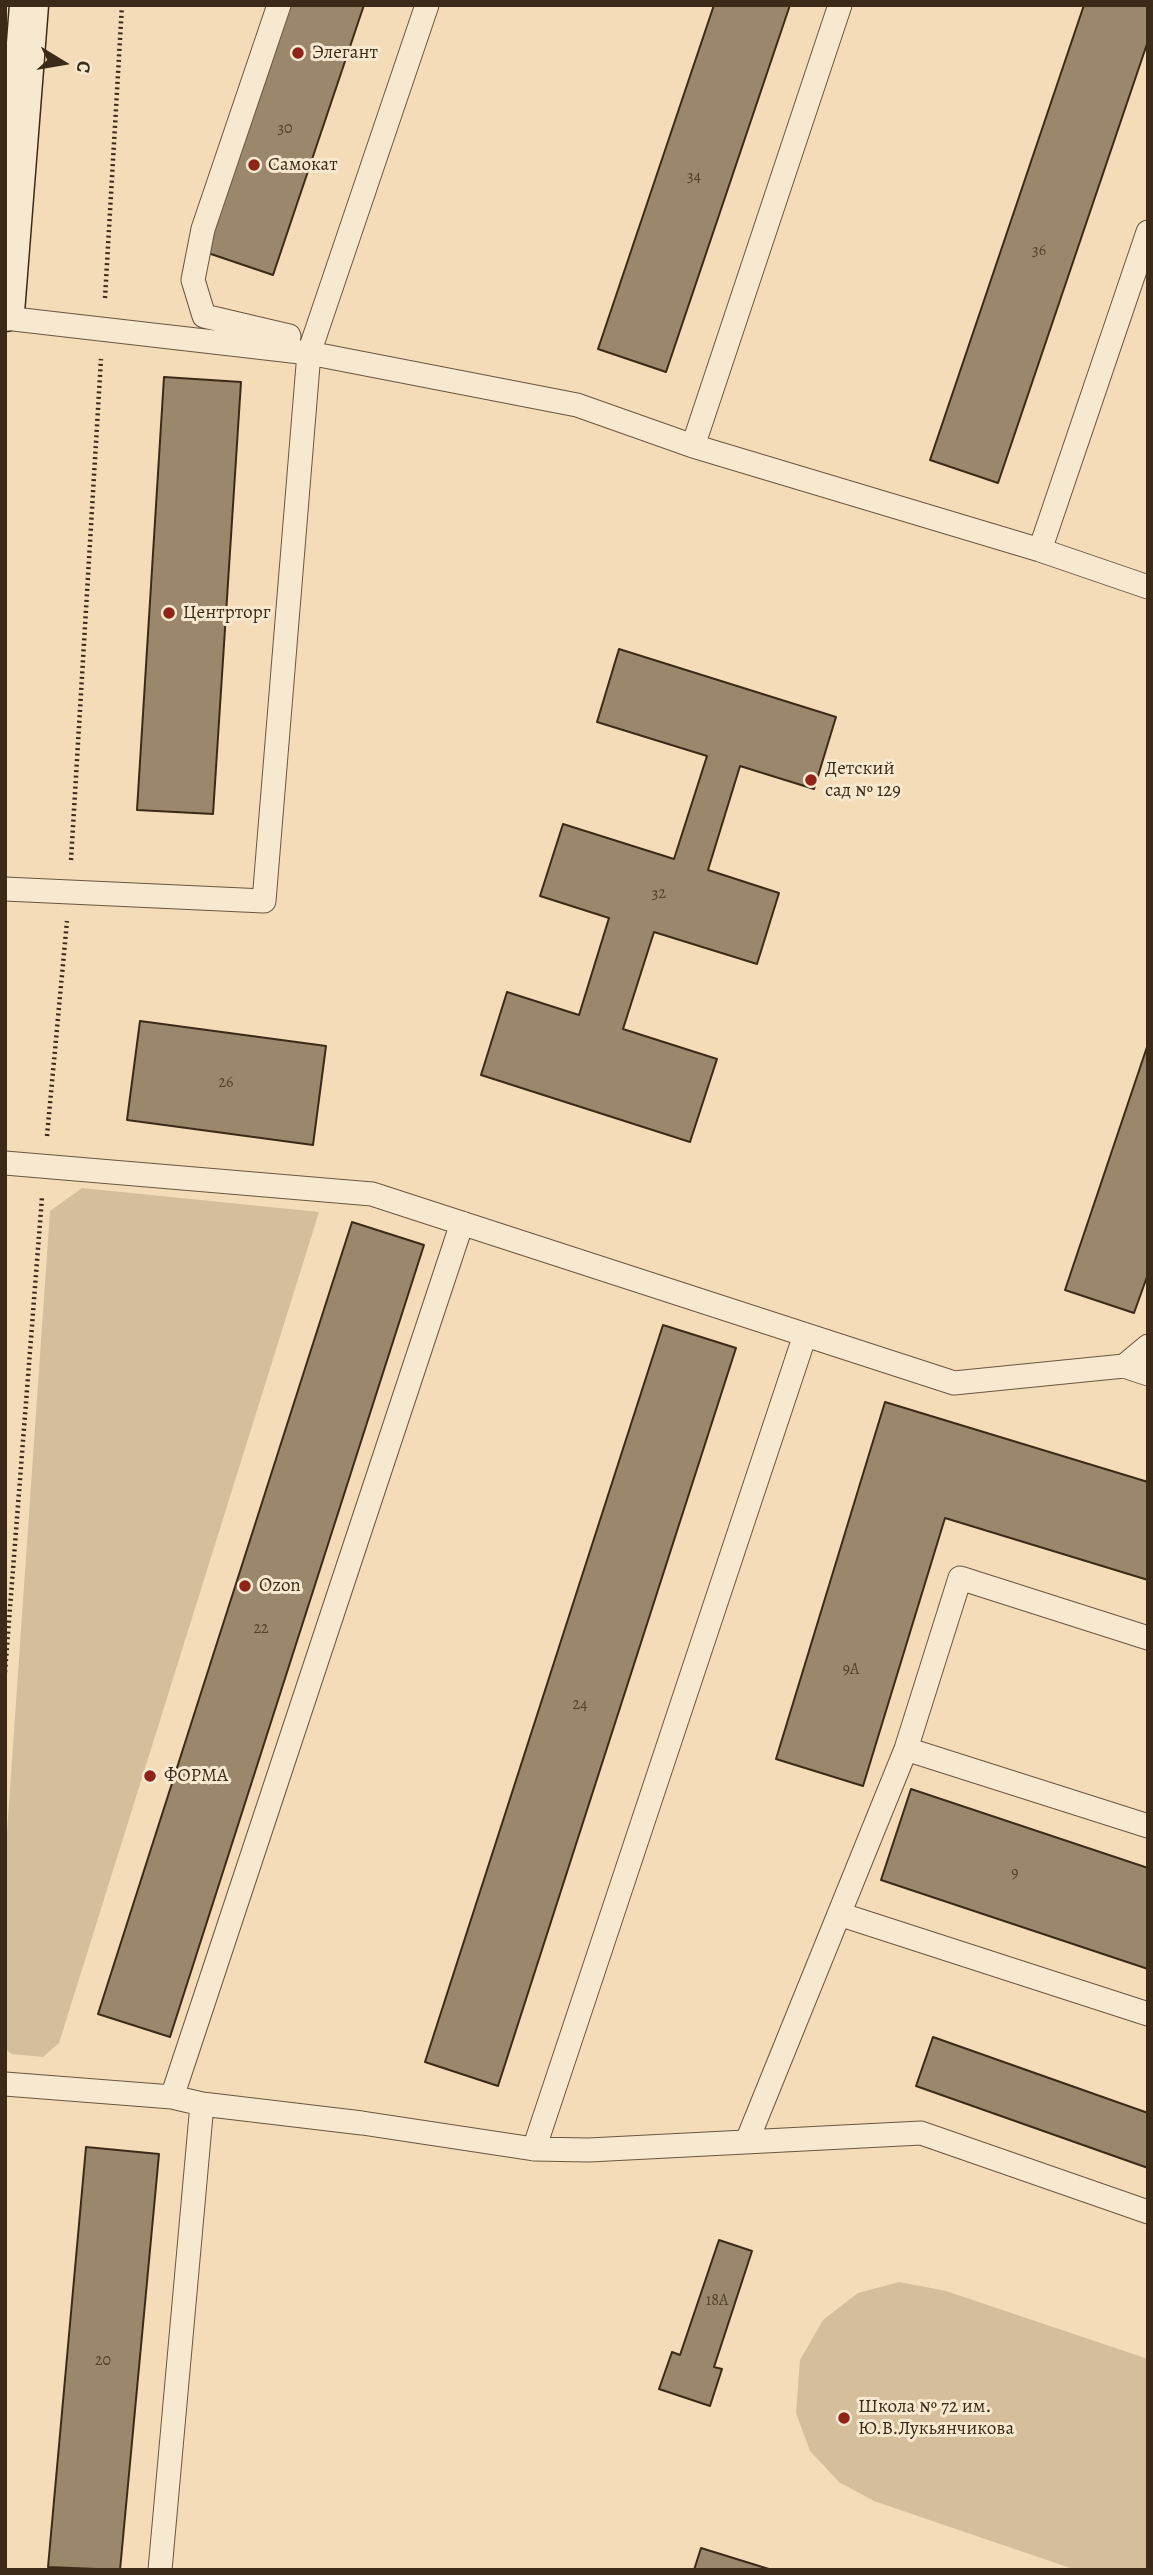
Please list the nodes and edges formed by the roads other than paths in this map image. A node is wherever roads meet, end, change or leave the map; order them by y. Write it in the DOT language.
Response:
graph roads {
  1 [pos="29,5"];
  2 [pos="279,5"];
  3 [pos="427,5"];
  4 [pos="840,5"];
  5 [pos="1148,232"];
  6 [pos="5,312"];
  7 [pos="5,317"];
  8 [pos="311,347"];
  9 [pos="693,446"];
  10 [pos="1040,550"];
  11 [pos="1148,587"];
  12 [pos="5,889"];
  13 [pos="5,1163"];
  14 [pos="462,1223"];
  15 [pos="805,1335"];
  16 [pos="1148,1346"];
  17 [pos="1124,1366"];
  18 [pos="1148,1374"];
  19 [pos="1148,1638"];
  20 [pos="906,1749"];
  21 [pos="1148,1826"];
  22 [pos="839,1914"];
  23 [pos="1148,2014"];
  24 [pos="5,2084"];
  25 [pos="172,2096"];
  26 [pos="202,2104"];
  27 [pos="747,2141"];
  28 [pos="534,2149"];
  29 [pos="1148,2212"];
  30 [pos="160,2570"];
  1 -- 6 [label="main road"];
  2 -- 8 [label="lane"];
  3 -- 8 [label="lane"];
  4 -- 9 [label="lane"];
  5 -- 10 [label="lane"];
  7 -- 8 [label="lane"];
  8 -- 9 [label="lane"];
  8 -- 12 [label="lane"];
  9 -- 10 [label="lane"];
  10 -- 11 [label="lane"];
  13 -- 14 [label="lane"];
  14 -- 15 [label="lane"];
  14 -- 25 [label="lane"];
  15 -- 17 [label="lane"];
  15 -- 28 [label="lane"];
  16 -- 17 [label="lane"];
  17 -- 18 [label="lane"];
  19 -- 20 [label="lane"];
  20 -- 21 [label="lane"];
  20 -- 22 [label="lane"];
  22 -- 23 [label="lane"];
  22 -- 27 [label="lane"];
  24 -- 25 [label="lane"];
  25 -- 26 [label="lane"];
  26 -- 28 [label="lane"];
  26 -- 30 [label="lane"];
  27 -- 28 [label="lane"];
  27 -- 29 [label="lane"];
}
